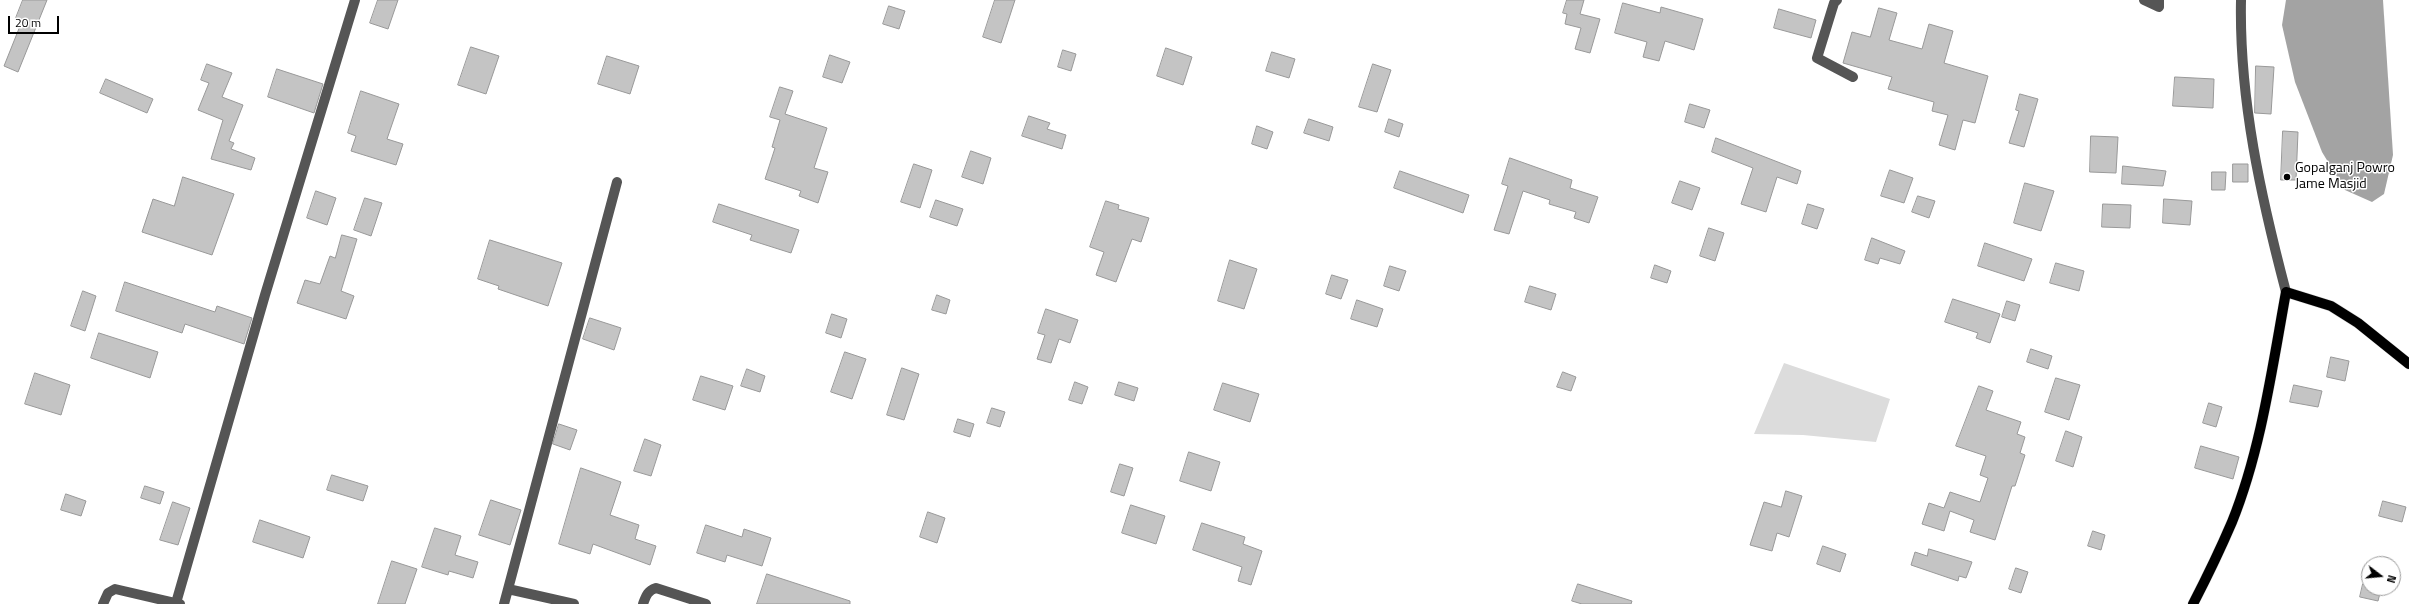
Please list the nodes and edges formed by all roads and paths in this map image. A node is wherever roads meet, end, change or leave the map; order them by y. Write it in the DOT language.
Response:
graph roads {
  1 [pos="355,0"];
  2 [pos="1837,0"];
  3 [pos="2144,0"];
  4 [pos="2159,0"];
  5 [pos="2241,0"];
  6 [pos="1853,77"];
  7 [pos="617,182"];
  8 [pos="2286,292"];
  9 [pos="2409,364"];
  10 [pos="508,589"];
  11 [pos="103,604"];
  12 [pos="178,604"];
  13 [pos="504,604"];
  14 [pos="574,604"];
  15 [pos="643,604"];
  16 [pos="706,604"];
  17 [pos="2193,604"];
  1 -- 12 [label="street"];
  2 -- 6 [label="street"];
  3 -- 4 [label="street"];
  5 -- 8 [label="street"];
  7 -- 10 [label="street"];
  8 -- 9 [label="main road"];
  8 -- 17 [label="main road"];
  10 -- 13 [label="street"];
  10 -- 14 [label="street"];
  11 -- 12 [label="street"];
  15 -- 16 [label="street"];
}
